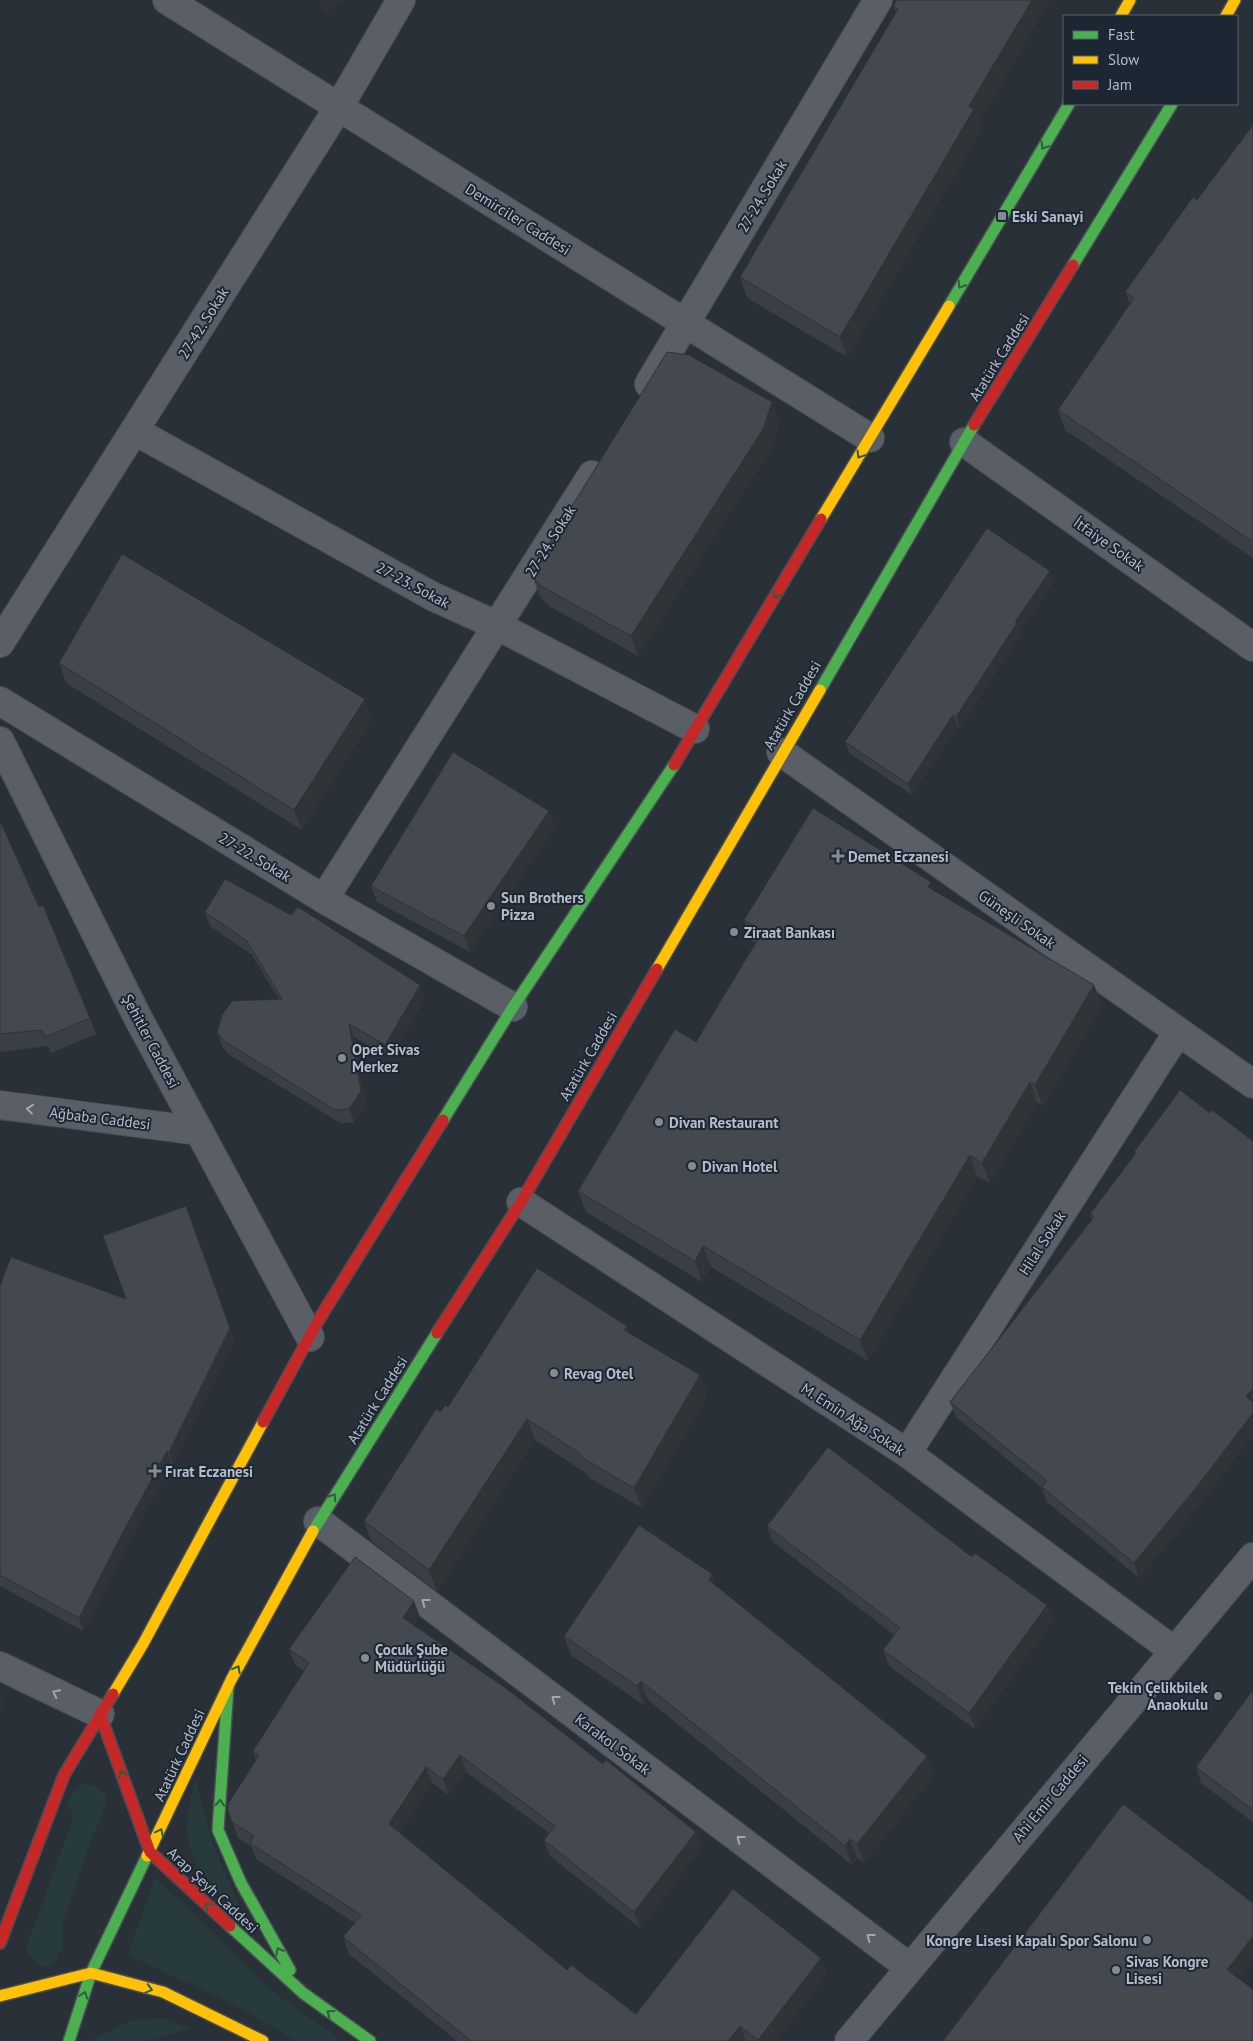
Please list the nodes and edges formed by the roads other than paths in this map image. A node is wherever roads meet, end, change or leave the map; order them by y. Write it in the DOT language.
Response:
graph roads {
  1 [pos="167,0"];
  2 [pos="401,0"];
  3 [pos="878,0"];
  4 [pos="1130,0"];
  5 [pos="1236,0"];
  6 [pos="1122,15"];
  7 [pos="1227,15"];
  8 [pos="340,105"];
  9 [pos="1067,105"];
  10 [pos="1171,105"];
  11 [pos="686,324"];
  12 [pos="634,408"];
  13 [pos="135,431"];
  14 [pos="870,438"];
  15 [pos="964,442"];
  16 [pos="607,450"];
  17 [pos="498,626"];
  18 [pos="0,643"];
  19 [pos="1253,647"];
  20 [pos="0,701"];
  21 [pos="696,729"];
  22 [pos="1,749"];
  23 [pos="781,752"];
  24 [pos="324,899"];
  25 [pos="513,1007"];
  26 [pos="1178,1032"];
  27 [pos="1253,1084"];
  28 [pos="0,1105"];
  29 [pos="199,1131"];
  30 [pos="521,1202"];
  31 [pos="310,1337"];
  32 [pos="906,1454"];
  33 [pos="318,1521"];
  34 [pos="1253,1557"];
  35 [pos="1174,1651"];
  36 [pos="0,1666"];
  37 [pos="228,1686"];
  38 [pos="100,1714"];
  39 [pos="150,1852"];
  40 [pos="0,1943"];
  41 [pos="909,1967"];
  42 [pos="91,1973"];
  43 [pos="303,1993"];
  44 [pos="0,1996"];
  45 [pos="262,2040"];
  46 [pos="69,2041"];
  47 [pos="245,2041"];
  48 [pos="370,2041"];
  49 [pos="849,2041"];
  1 -- 8 [label="street, Demirciler Caddesi"];
  2 -- 8 [label="street, 27-42. Sokak"];
  3 -- 11 [label="street, 27-24. Sokak"];
  4 -- 6 [label="main road"];
  5 -- 7 [label="main road"];
  8 -- 11 [label="street, Demirciler Caddesi"];
  8 -- 13 [label="street, 27-42. Sokak"];
  9 -- 14 [label="main road, one-way"];
  10 -- 15 [label="main road, Atatürk Caddesi"];
  11 -- 12 [label="street, 27-24. Sokak"];
  11 -- 14 [label="street, Demirciler Caddesi"];
  13 -- 17 [label="street, 27-23. Sokak"];
  13 -- 18 [label="street, 27-42. Sokak"];
  14 -- 21 [label="main road, one-way"];
  15 -- 19 [label="street, İtfaiye Sokak"];
  15 -- 23 [label="main road, Atatürk Caddesi"];
  16 -- 17 [label="street, 27-24. Sokak"];
  17 -- 21 [label="street, 27-23. Sokak"];
  17 -- 24 [label="street, 27-24. Sokak"];
  20 -- 24 [label="street, 27-22. Sokak"];
  21 -- 25 [label="main road"];
  22 -- 29 [label="street, Şehitler Caddesi"];
  23 -- 26 [label="street, Güneşli Sokak"];
  23 -- 30 [label="main road, Atatürk Caddesi"];
  24 -- 25 [label="street, 27-22. Sokak"];
  25 -- 31 [label="main road"];
  26 -- 27 [label="street, Güneşli Sokak"];
  26 -- 32 [label="street, Hilal Sokak"];
  29 -- 28 [label="street, Ağbaba Caddesi, one-way"];
  29 -- 31 [label="street, Şehitler Caddesi"];
  30 -- 32 [label="street, M. Emin Ağa Sokak"];
  33 -- 30 [label="main road, Atatürk Caddesi, one-way"];
  31 -- 38 [label="main road"];
  32 -- 35 [label="street, M. Emin Ağa Sokak"];
  37 -- 33 [label="main road, Atatürk Caddesi, one-way"];
  41 -- 33 [label="street, Karakol Sokak, one-way"];
  34 -- 35 [label="street, Ahi Emir Caddesi"];
  35 -- 41 [label="street, Ahi Emir Caddesi"];
  38 -- 36 [label="street, one-way"];
  39 -- 37 [label="main road, Atatürk Caddesi, one-way"];
  43 -- 37 [label="main road, one-way"];
  39 -- 38 [label="main road, Arap Şeyh Caddesi, one-way"];
  38 -- 40 [label="main road"];
  39 -- 42 [label="main road, Atatürk Caddesi"];
  43 -- 39 [label="main road, Arap Şeyh Caddesi, one-way"];
  41 -- 49 [label="street, Ahi Emir Caddesi"];
  42 -- 44 [label="main road"];
  42 -- 45 [label="main road, one-way"];
  46 -- 42 [label="main road, Atatürk Caddesi, one-way"];
  48 -- 43 [label="main road, Arap Şeyh Caddesi, one-way"];
  45 -- 47 [label="main road"];
}
